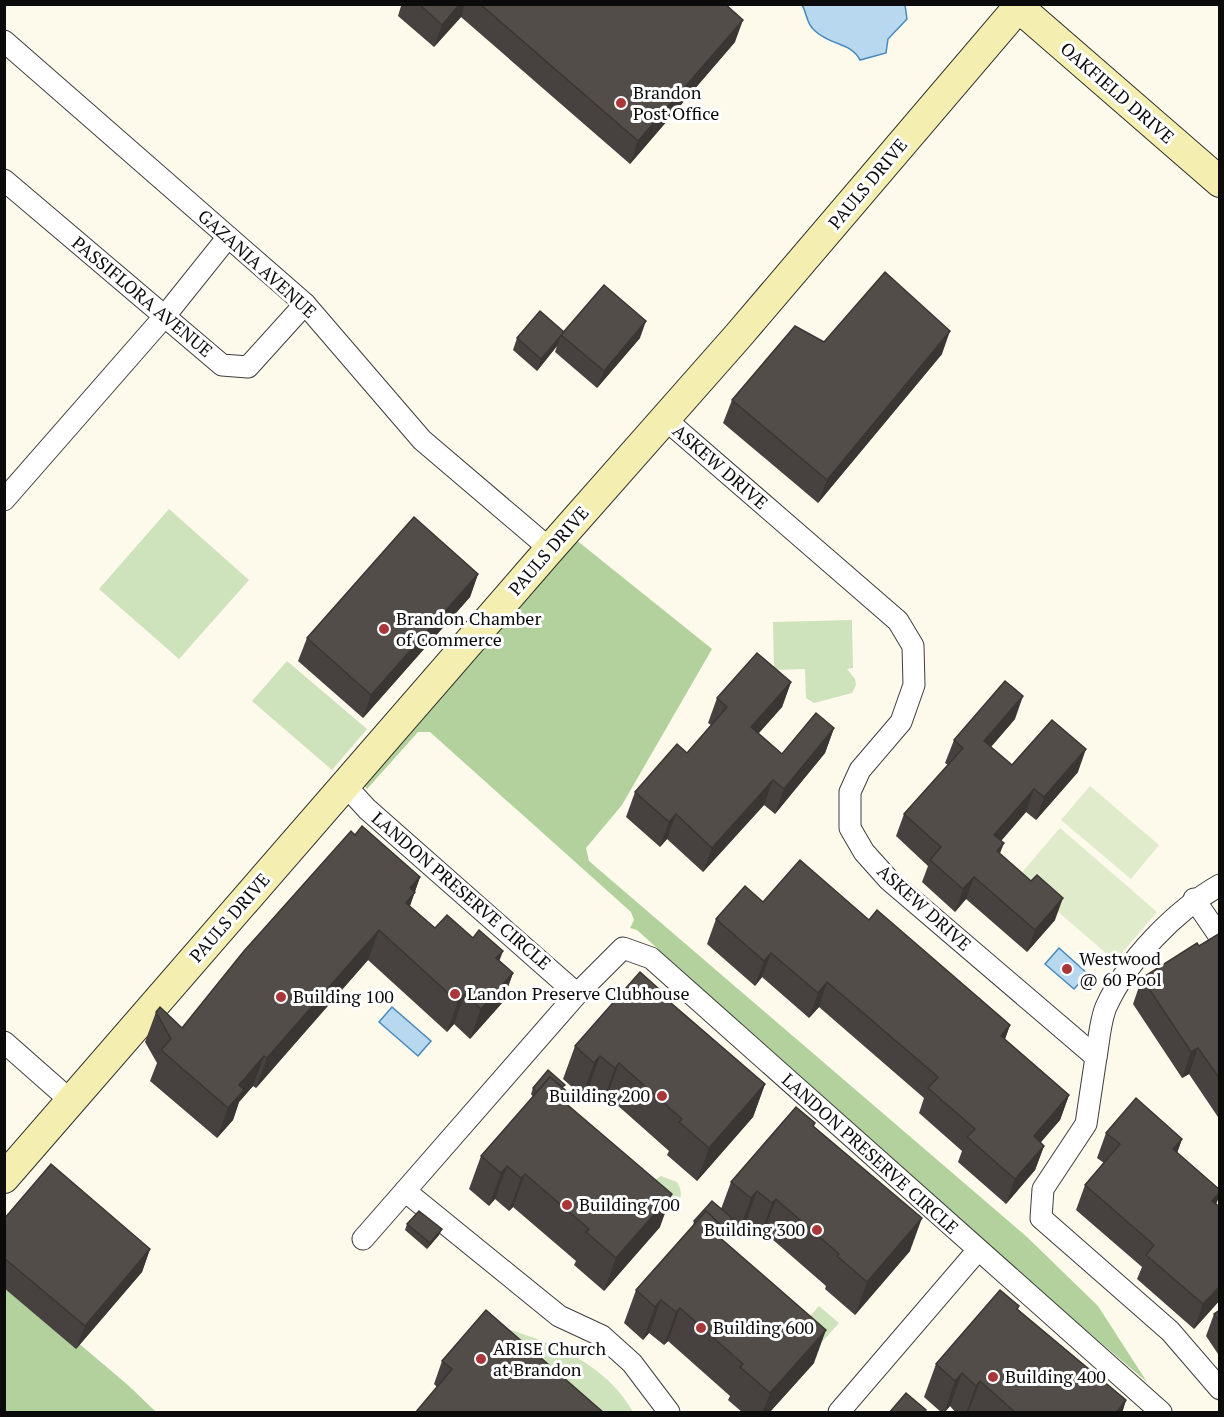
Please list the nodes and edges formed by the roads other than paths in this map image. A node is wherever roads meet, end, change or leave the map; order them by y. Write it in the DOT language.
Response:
graph roads {
  1 [pos="1018,6"];
  2 [pos="4,41"];
  3 [pos="4,180"];
  4 [pos="1220,182"];
  5 [pos="228,237"];
  6 [pos="305,304"];
  7 [pos="164,317"];
  8 [pos="664,418"];
  9 [pos="4,500"];
  10 [pos="550,549"];
  11 [pos="346,786"];
  12 [pos="1220,885"];
  13 [pos="1194,899"];
  14 [pos="1220,937"];
  15 [pos="578,994"];
  16 [pos="4,1042"];
  17 [pos="1096,1057"];
  18 [pos="71,1101"];
  19 [pos="4,1178"];
  20 [pos="405,1191"];
  21 [pos="363,1239"];
  22 [pos="978,1250"];
  23 [pos="1220,1389"];
  24 [pos="669,1413"];
  25 [pos="839,1413"];
  26 [pos="1161,1413"];
  1 -- 4 [label="street, OAKFIELD DRIVE"];
  1 -- 8 [label="street, PAULS DRIVE"];
  2 -- 5 [label="street, GAZANIA AVENUE"];
  3 -- 7 [label="street, PASSIFLORA AVENUE"];
  5 -- 6 [label="street, GAZANIA AVENUE"];
  5 -- 7 [label="street"];
  6 -- 7 [label="street, PASSIFLORA AVENUE"];
  6 -- 10 [label="street, GAZANIA AVENUE"];
  7 -- 9 [label="street"];
  8 -- 10 [label="street, PAULS DRIVE"];
  8 -- 17 [label="street, ASKEW DRIVE"];
  10 -- 11 [label="street, PAULS DRIVE"];
  11 -- 15 [label="street, LANDON PRESERVE CIRCLE"];
  11 -- 18 [label="street, PAULS DRIVE"];
  12 -- 13 [label="street"];
  13 -- 14 [label="street"];
  13 -- 17 [label="street"];
  15 -- 20 [label="street, LANDON PRESERVE CIRCLE"];
  15 -- 22 [label="street, LANDON PRESERVE CIRCLE"];
  16 -- 18 [label="street"];
  17 -- 23 [label="street"];
  18 -- 19 [label="street, PAULS DRIVE"];
  20 -- 21 [label="street, LANDON PRESERVE CIRCLE"];
  20 -- 24 [label="street"];
  22 -- 25 [label="street"];
  22 -- 26 [label="street, LANDON PRESERVE CIRCLE"];
}
